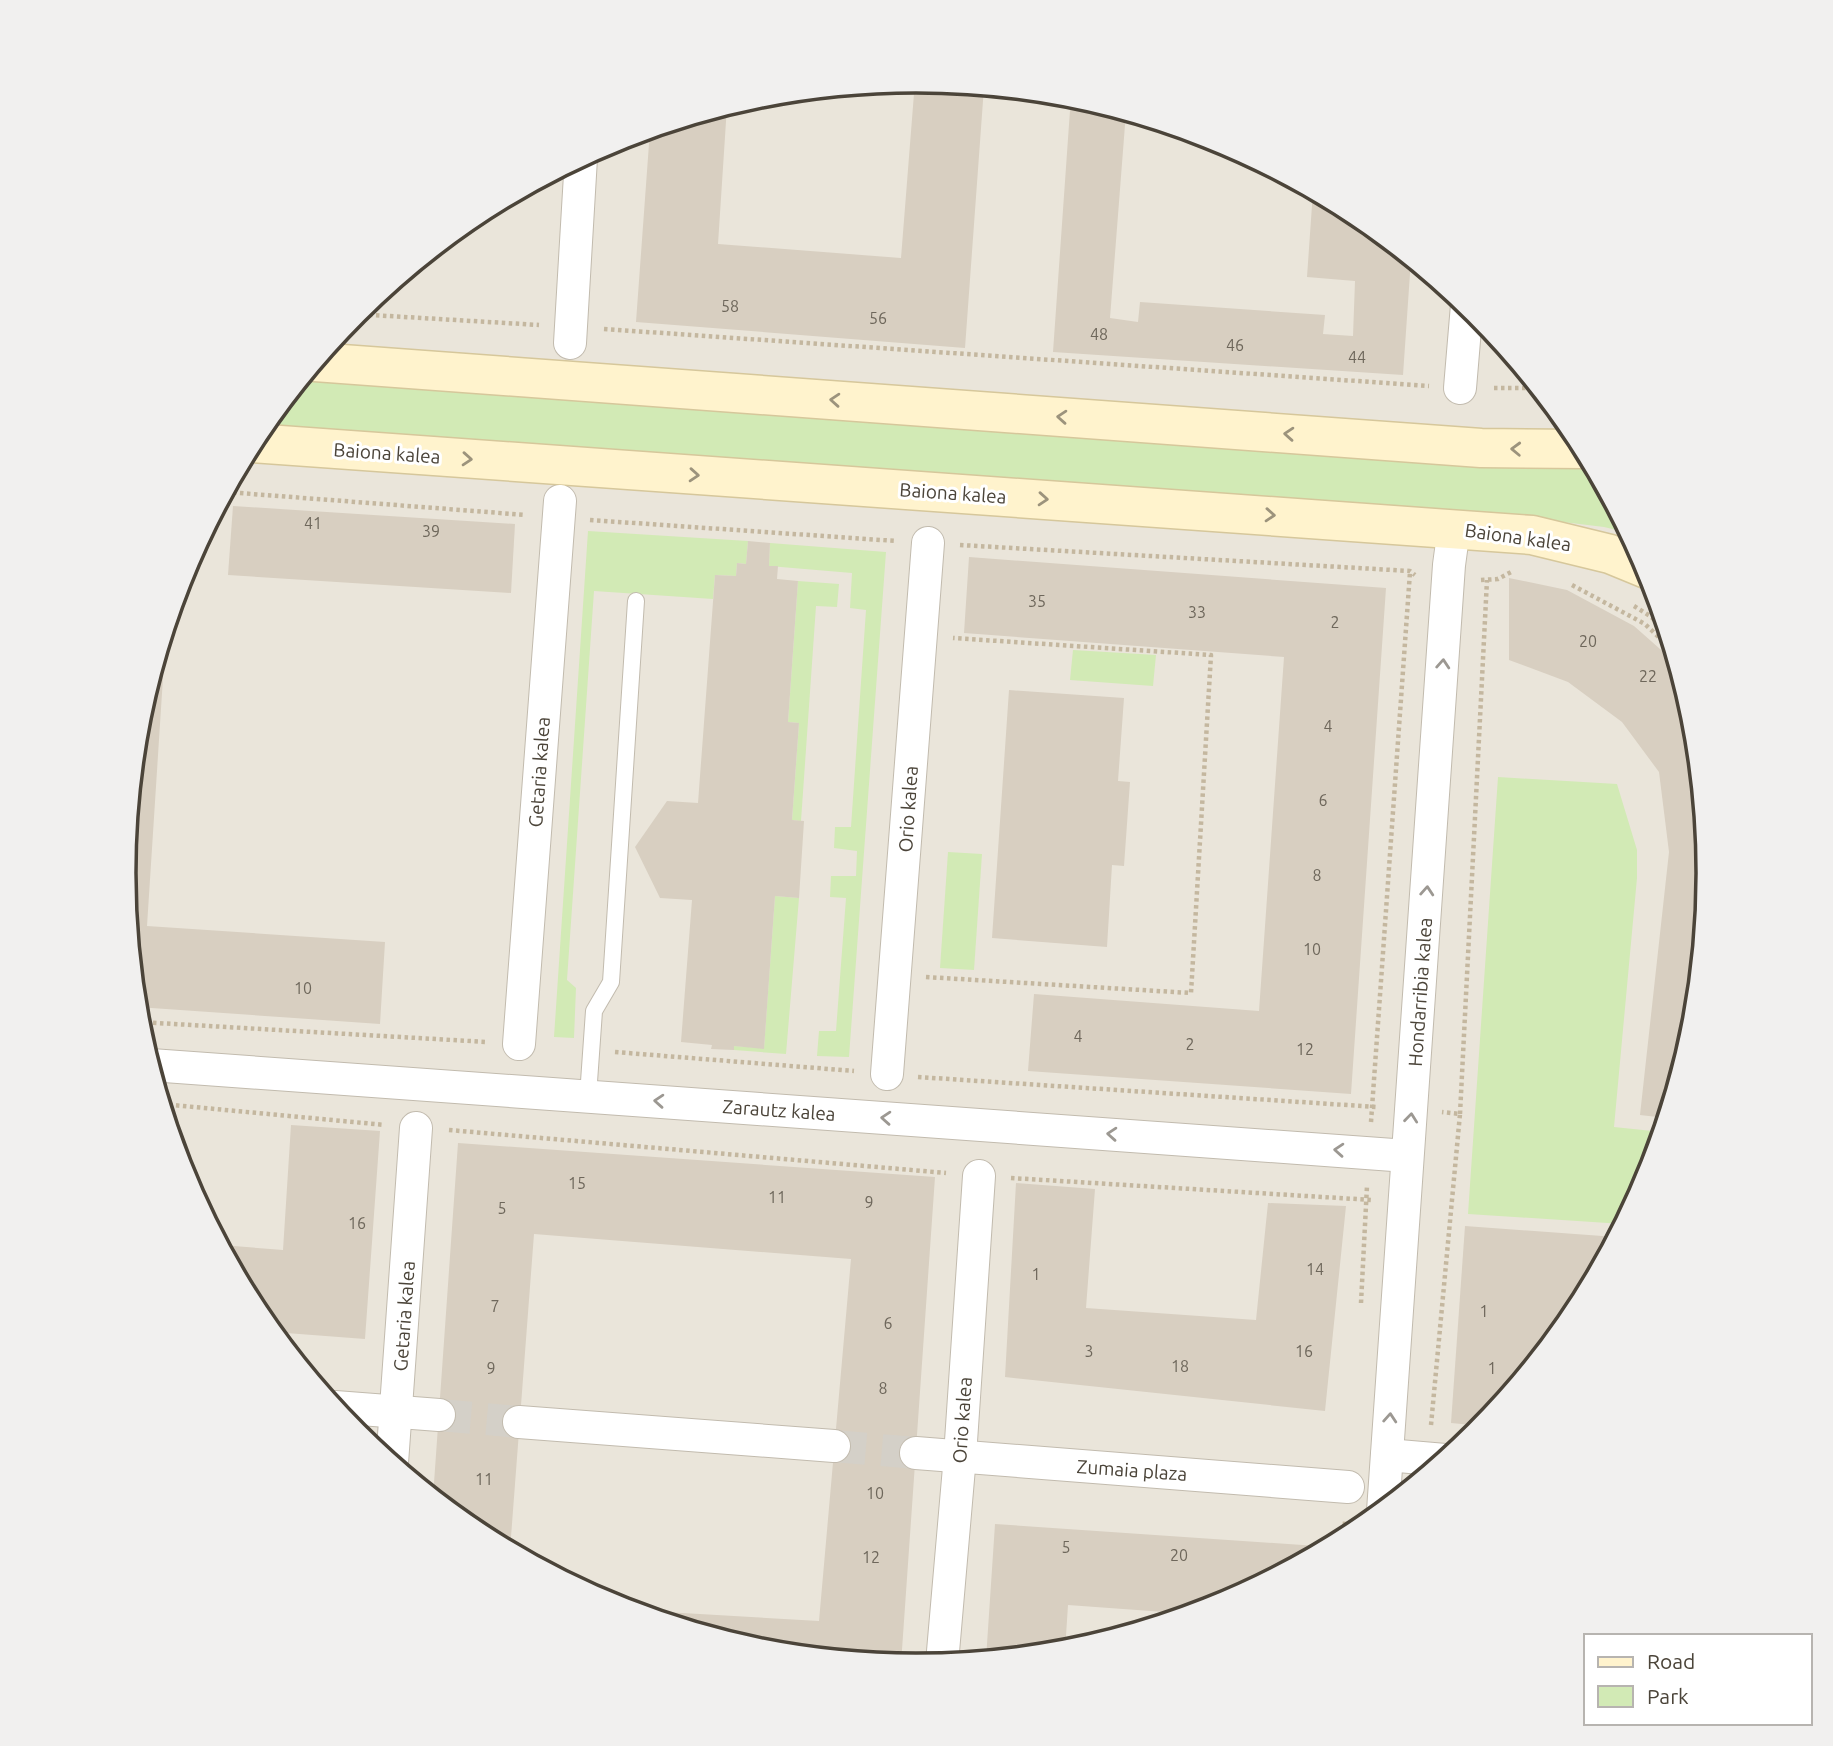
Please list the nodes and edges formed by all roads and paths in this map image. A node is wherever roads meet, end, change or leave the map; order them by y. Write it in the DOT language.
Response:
graph roads {
  1 [pos="580,169"];
  2 [pos="371,316"];
  3 [pos="1466,319"];
  4 [pos="571,335"];
  5 [pos="327,363"];
  6 [pos="1460,388"];
  7 [pos="1528,388"];
  8 [pos="266,444"];
  9 [pos="1571,449"];
  10 [pos="560,501"];
  11 [pos="1454,528"];
  12 [pos="928,543"];
  13 [pos="1631,562"];
  14 [pos="1410,571"];
  15 [pos="1524,574"];
  16 [pos="1487,580"];
  17 [pos="1449,582"];
  18 [pos="1569,583"];
  19 [pos="636,601"];
  20 [pos="921,635"];
  21 [pos="1660,639"];
  22 [pos="895,975"];
  23 [pos="151,1023"];
  24 [pos="519,1044"];
  25 [pos="592,1050"];
  26 [pos="161,1066"];
  27 [pos="887,1074"];
  28 [pos="588,1096"];
  29 [pos="172,1105"];
  30 [pos="1373,1106"];
  31 [pos="1412,1108"];
  32 [pos="1460,1114"];
  33 [pos="416,1128"];
  34 [pos="1368,1152"];
  35 [pos="1408,1156"];
  36 [pos="979,1176"];
  37 [pos="1367,1200"];
  38 [pos="1405,1202"];
  39 [pos="1452,1209"];
  40 [pos="1360,1308"];
  41 [pos="349,1408"];
  42 [pos="397,1412"];
  43 [pos="439,1415"];
  44 [pos="519,1422"];
  45 [pos="834,1446"];
  46 [pos="393,1452"];
  47 [pos="916,1453"];
  48 [pos="1437,1454"];
  49 [pos="1387,1455"];
  50 [pos="960,1456"];
  51 [pos="1432,1459"];
  52 [pos="1348,1487"];
  53 [pos="1384,1497"];
  54 [pos="943,1652"];
  1 -- 4 [label="street"];
  2 -- 4 [label="path"];
  3 -- 6 [label="street"];
  4 -- 6 [label="path"];
  9 -- 5 [label="street, one-way"];
  6 -- 7 [label="path"];
  8 -- 11 [label="street, Baiona kalea, one-way"];
  10 -- 24 [label="street, Getaria kalea"];
  11 -- 13 [label="street, Baiona kalea"];
  11 -- 17 [label="street, Hondarribia kalea"];
  12 -- 14 [label="path"];
  12 -- 20 [label="street, Orio kalea"];
  14 -- 17 [label="path"];
  14 -- 30 [label="path"];
  15 -- 16 [label="path"];
  16 -- 17 [label="path"];
  16 -- 32 [label="path"];
  31 -- 17 [label="street, Hondarribia kalea, one-way"];
  18 -- 21 [label="path"];
  19 -- 25 [label="lane"];
  20 -- 22 [label="street, Orio kalea"];
  20 -- 22 [label="path"];
  22 -- 27 [label="street, Orio kalea"];
  23 -- 24 [label="path"];
  25 -- 27 [label="path"];
  25 -- 28 [label="lane"];
  26 -- 28 [label="street, Zarautz kalea"];
  27 -- 30 [label="path"];
  34 -- 28 [label="street, Zarautz kalea, one-way"];
  29 -- 33 [label="path"];
  30 -- 31 [label="path"];
  30 -- 34 [label="path"];
  31 -- 32 [label="path"];
  35 -- 31 [label="street, Hondarribia kalea, one-way"];
  32 -- 39 [label="path"];
  33 -- 36 [label="path"];
  33 -- 42 [label="street, Getaria kalea"];
  34 -- 35 [label="street, Zarautz kalea"];
  34 -- 37 [label="path"];
  35 -- 38 [label="street, Hondarribia kalea"];
  36 -- 37 [label="path"];
  36 -- 50 [label="street, Orio kalea"];
  37 -- 38 [label="path"];
  37 -- 40 [label="path"];
  38 -- 39 [label="path"];
  49 -- 38 [label="street, Hondarribia kalea, one-way"];
  39 -- 48 [label="path"];
  41 -- 42 [label="street"];
  42 -- 43 [label="street"];
  42 -- 46 [label="street, Getaria kalea"];
  44 -- 45 [label="street"];
  47 -- 50 [label="street, Zumaia plaza"];
  49 -- 51 [label="street"];
  49 -- 53 [label="street, Hondarribia kalea"];
  50 -- 52 [label="street, Zumaia plaza"];
  50 -- 54 [label="street, Orio kalea"];
}
